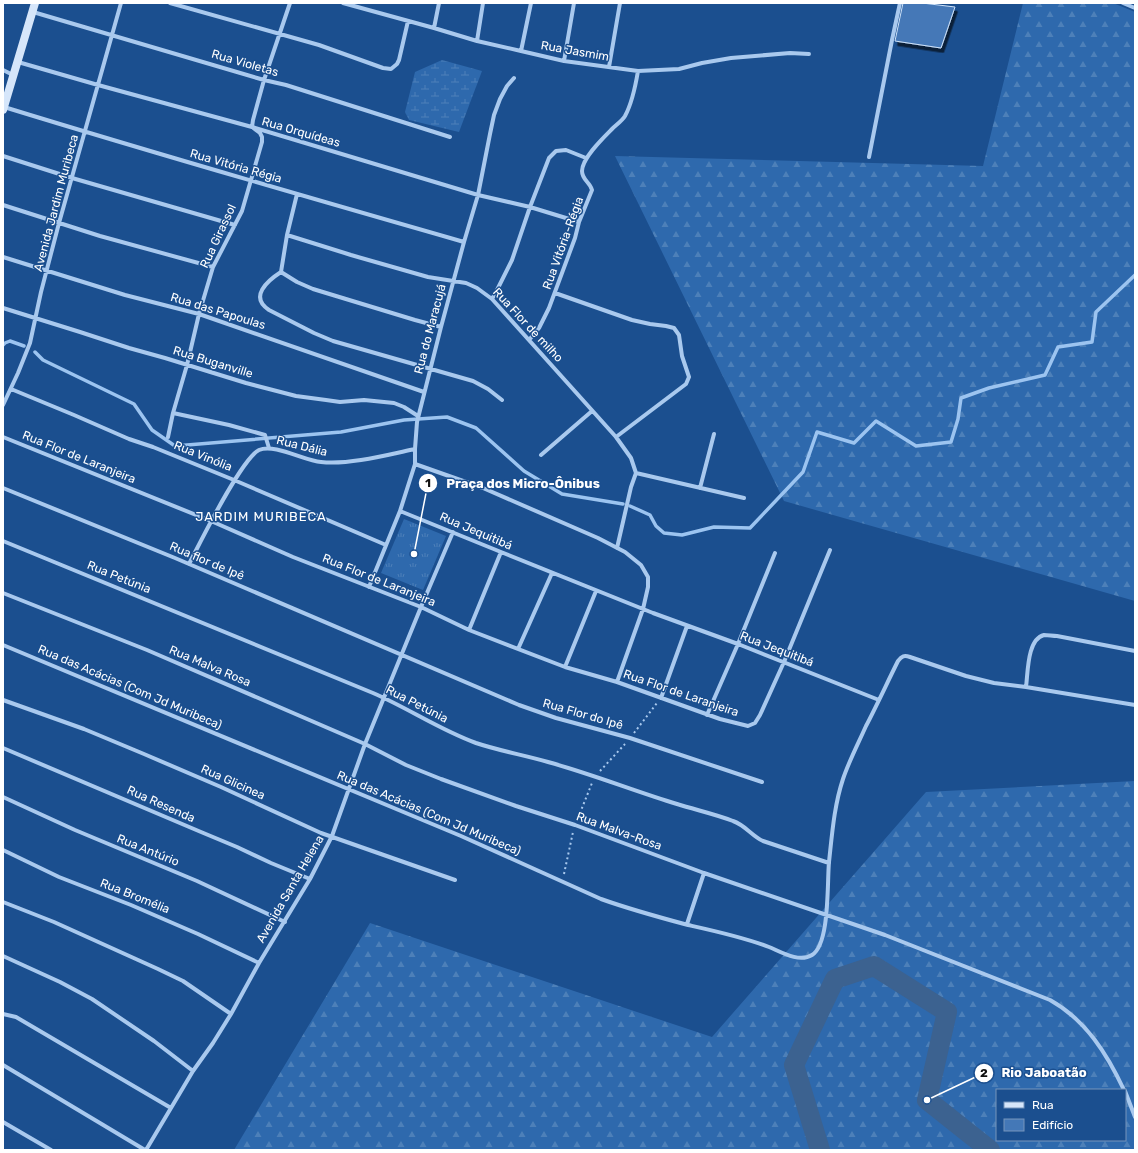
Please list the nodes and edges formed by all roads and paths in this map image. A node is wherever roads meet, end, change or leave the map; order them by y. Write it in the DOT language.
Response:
graph roads {
  1 [pos="35,3"];
  2 [pos="121,3"];
  3 [pos="170,3"];
  4 [pos="290,3"];
  5 [pos="343,3"];
  6 [pos="439,3"];
  7 [pos="483,3"];
  8 [pos="531,3"];
  9 [pos="574,3"];
  10 [pos="620,3"];
  11 [pos="900,3"];
  12 [pos="1123,3"];
  13 [pos="1135,8"];
  14 [pos="32,12"];
  15 [pos="408,21"];
  16 [pos="434,28"];
  17 [pos="279,34"];
  18 [pos="112,36"];
  19 [pos="477,41"];
  20 [pos="521,51"];
  21 [pos="809,54"];
  22 [pos="564,61"];
  23 [pos="18,62"];
  24 [pos="609,67"];
  25 [pos="3,70"];
  26 [pos="638,71"];
  27 [pos="14,75"];
  28 [pos="514,78"];
  29 [pos="264,80"];
  30 [pos="98,85"];
  31 [pos="4,108"];
  32 [pos="252,127"];
  33 [pos="85,132"];
  34 [pos="450,137"];
  35 [pos="3,156"];
  36 [pos="869,157"];
  37 [pos="586,158"];
  38 [pos="72,178"];
  39 [pos="250,180"];
  40 [pos="297,194"];
  41 [pos="478,195"];
  42 [pos="3,205"];
  43 [pos="530,207"];
  44 [pos="579,222"];
  45 [pos="59,223"];
  46 [pos="235,225"];
  47 [pos="287,235"];
  48 [pos="464,242"];
  49 [pos="3,257"];
  50 [pos="213,267"];
  51 [pos="47,272"];
  52 [pos="281,272"];
  53 [pos="453,281"];
  54 [pos="556,293"];
  55 [pos="492,299"];
  56 [pos="3,308"];
  57 [pos="199,314"];
  58 [pos="35,318"];
  59 [pos="441,327"];
  60 [pos="529,340"];
  61 [pos="187,365"];
  62 [pos="430,369"];
  63 [pos="11,389"];
  64 [pos="424,392"];
  65 [pos="502,400"];
  66 [pos="3,405"];
  67 [pos="592,411"];
  68 [pos="173,413"];
  69 [pos="418,416"];
  70 [pos="714,434"];
  71 [pos="3,437"];
  72 [pos="168,437"];
  73 [pos="616,437"];
  74 [pos="269,448"];
  75 [pos="415,449"];
  76 [pos="540,455"];
  77 [pos="415,464"];
  78 [pos="636,473"];
  79 [pos="234,480"];
  80 [pos="3,488"];
  81 [pos="700,488"];
  82 [pos="744,498"];
  83 [pos="400,511"];
  84 [pos="211,521"];
  85 [pos="453,532"];
  86 [pos="3,541"];
  87 [pos="386,545"];
  88 [pos="617,548"];
  89 [pos="830,550"];
  90 [pos="500,552"];
  91 [pos="775,553"];
  92 [pos="189,564"];
  93 [pos="552,573"];
  94 [pos="369,587"];
  95 [pos="596,591"];
  96 [pos="3,593"];
  97 [pos="421,607"];
  98 [pos="642,609"];
  99 [pos="687,626"];
  100 [pos="469,630"];
  101 [pos="738,644"];
  102 [pos="3,645"];
  103 [pos="518,649"];
  104 [pos="1135,651"];
  105 [pos="402,655"];
  106 [pos="784,662"];
  107 [pos="565,667"];
  108 [pos="617,682"];
  109 [pos="1026,687"];
  110 [pos="384,698"];
  111 [pos="661,698"];
  112 [pos="3,700"];
  113 [pos="879,700"];
  114 [pos="1135,705"];
  115 [pos="706,715"];
  116 [pos="365,744"];
  117 [pos="3,748"];
  118 [pos="406,765"];
  119 [pos="762,782"];
  120 [pos="349,790"];
  121 [pos="3,797"];
  122 [pos="332,836"];
  123 [pos="3,850"];
  124 [pos="829,864"];
  125 [pos="704,873"];
  126 [pos="310,879"];
  127 [pos="455,880"];
  128 [pos="3,902"];
  129 [pos="826,914"];
  130 [pos="285,922"];
  131 [pos="687,924"];
  132 [pos="3,956"];
  133 [pos="259,963"];
  134 [pos="3,1014"];
  135 [pos="231,1014"];
  136 [pos="3,1065"];
  137 [pos="193,1071"];
  138 [pos="1124,1089"];
  139 [pos="1126,1094"];
  140 [pos="171,1108"];
  141 [pos="1135,1117"];
  142 [pos="3,1122"];
  143 [pos="51,1150"];
  144 [pos="145,1150"];
  1 -- 14 [label="main road"];
  2 -- 18 [label="street, Avenida Jardim Muribeca"];
  3 -- 17 [label="street"];
  4 -- 17 [label="street"];
  5 -- 15 [label="street, Rua Jasmim"];
  6 -- 16 [label="street"];
  7 -- 19 [label="street"];
  8 -- 20 [label="street"];
  9 -- 22 [label="street"];
  10 -- 24 [label="street"];
  11 -- 36 [label="street"];
  12 -- 13 [label="street"];
  14 -- 18 [label="street, Rua Violetas"];
  14 -- 23 [label="main road"];
  15 -- 16 [label="street, Rua Jasmim"];
  15 -- 17 [label="street"];
  16 -- 19 [label="street, Rua Jasmim"];
  17 -- 29 [label="street"];
  18 -- 29 [label="street, Rua Violetas"];
  18 -- 30 [label="street, Avenida Jardim Muribeca"];
  19 -- 20 [label="street, Rua Jasmim"];
  20 -- 22 [label="street, Rua Jasmim"];
  21 -- 26 [label="street, Rua Jasmim"];
  22 -- 24 [label="street, Rua Jasmim"];
  23 -- 27 [label="main road"];
  23 -- 30 [label="street, Rua Orquídeas"];
  24 -- 26 [label="street, Rua Jasmim"];
  25 -- 27 [label="street"];
  26 -- 37 [label="street"];
  27 -- 31 [label="main road"];
  28 -- 41 [label="street, Rua do Maracujá"];
  29 -- 32 [label="street"];
  29 -- 34 [label="street, Rua Violetas"];
  30 -- 32 [label="street, Rua Orquídeas"];
  30 -- 33 [label="street, Avenida Jardim Muribeca"];
  31 -- 33 [label="street, Rua Vitória Régia"];
  32 -- 39 [label="street, Rua Girassol"];
  32 -- 41 [label="street, Rua Orquídeas"];
  33 -- 38 [label="street, Avenida Jardim Muribeca"];
  33 -- 39 [label="street, Rua Vitória Régia"];
  35 -- 38 [label="street"];
  37 -- 43 [label="street"];
  37 -- 44 [label="street, Rua Vitória-Régia"];
  38 -- 45 [label="street, Avenida Jardim Muribeca"];
  38 -- 46 [label="street"];
  39 -- 40 [label="street, Rua Vitória Régia"];
  39 -- 46 [label="street, Rua Girassol"];
  40 -- 47 [label="street"];
  40 -- 48 [label="street, Rua Vitória Régia"];
  41 -- 43 [label="street, Rua Orquídeas"];
  41 -- 48 [label="street, Rua do Maracujá"];
  42 -- 45 [label="street"];
  43 -- 44 [label="street, Rua Orquídeas"];
  43 -- 55 [label="street"];
  44 -- 54 [label="street, Rua Vitória-Régia"];
  45 -- 50 [label="street"];
  45 -- 51 [label="street, Avenida Jardim Muribeca"];
  46 -- 50 [label="street, Rua Girassol"];
  47 -- 52 [label="street"];
  47 -- 53 [label="street, Rua Flor de milho"];
  48 -- 53 [label="street, Rua do Maracujá"];
  49 -- 51 [label="street, Rua das Papoulas"];
  50 -- 57 [label="street, Rua Girassol"];
  51 -- 57 [label="street, Rua das Papoulas"];
  51 -- 58 [label="street, Avenida Jardim Muribeca"];
  52 -- 59 [label="street"];
  52 -- 62 [label="street"];
  53 -- 55 [label="street, Rua Flor de milho"];
  53 -- 59 [label="street, Rua do Maracujá"];
  54 -- 60 [label="street, Rua Vitória-Régia"];
  54 -- 73 [label="street"];
  55 -- 60 [label="street, Rua Flor de milho"];
  56 -- 58 [label="street, Rua Buganville"];
  57 -- 61 [label="street, Rua Girassol"];
  57 -- 64 [label="street, Rua das Papoulas"];
  58 -- 61 [label="street, Rua Buganville"];
  58 -- 63 [label="street, Avenida Jardim Muribeca"];
  59 -- 62 [label="street, Rua do Maracujá"];
  60 -- 67 [label="street, Rua Flor de milho"];
  61 -- 68 [label="street, Rua Girassol"];
  61 -- 69 [label="street, Rua Buganville"];
  62 -- 64 [label="street, Rua do Maracujá"];
  62 -- 65 [label="street"];
  63 -- 66 [label="street, Avenida Jardim Muribeca"];
  63 -- 79 [label="street, Rua Vinólia"];
  64 -- 69 [label="street, Rua do Maracujá"];
  67 -- 73 [label="street, Rua Flor de milho"];
  67 -- 76 [label="street"];
  68 -- 72 [label="street, Rua Girassol"];
  68 -- 74 [label="street, Rua Dália"];
  69 -- 75 [label="street, Rua do Maracujá"];
  70 -- 81 [label="street"];
  71 -- 84 [label="street, Rua Flor de Laranjeira"];
  73 -- 78 [label="street, Rua Flor de milho"];
  74 -- 75 [label="street, Rua Dália"];
  74 -- 79 [label="street"];
  75 -- 77 [label="street, Rua do Maracujá"];
  77 -- 83 [label="street, Rua do Maracujá"];
  77 -- 88 [label="street"];
  78 -- 81 [label="street"];
  78 -- 88 [label="street"];
  79 -- 84 [label="street"];
  79 -- 87 [label="street, Rua Vinólia"];
  80 -- 92 [label="street, Rua flor de Ipê"];
  81 -- 82 [label="street"];
  83 -- 85 [label="street, Rua Jequitibá"];
  83 -- 87 [label="street, Rua do Maracujá"];
  84 -- 92 [label="street"];
  84 -- 94 [label="street, Rua Flor de Laranjeira"];
  85 -- 90 [label="street, Rua Jequitibá"];
  85 -- 97 [label="street, Avenida Santa Helena"];
  86 -- 110 [label="street, Rua Petúnia"];
  87 -- 94 [label="street, Rua do Maracujá"];
  88 -- 98 [label="street"];
  89 -- 106 [label="street"];
  90 -- 93 [label="street, Rua Jequitibá"];
  90 -- 100 [label="street"];
  91 -- 101 [label="street"];
  92 -- 105 [label="street, Rua flor de Ipê"];
  93 -- 95 [label="street, Rua Jequitibá"];
  93 -- 103 [label="street"];
  94 -- 97 [label="street, Rua Flor de Laranjeira"];
  95 -- 98 [label="street, Rua Jequitibá"];
  95 -- 107 [label="street"];
  96 -- 116 [label="street, Rua Malva Rosa"];
  97 -- 100 [label="street, Rua Flor de Laranjeira"];
  97 -- 105 [label="street, Avenida Santa Helena"];
  98 -- 99 [label="street, Rua Jequitibá"];
  98 -- 108 [label="street"];
  99 -- 101 [label="street, Rua Jequitibá"];
  99 -- 111 [label="street"];
  100 -- 103 [label="street, Rua Flor de Laranjeira"];
  101 -- 106 [label="street, Rua Jequitibá"];
  101 -- 115 [label="street"];
  102 -- 120 [label="street, Rua das Acácias (Com Jd Muribeca)"];
  103 -- 107 [label="street, Rua Flor de Laranjeira"];
  104 -- 109 [label="street"];
  105 -- 110 [label="street, Avenida Santa Helena"];
  105 -- 119 [label="street, Rua Flor do Ipê"];
  106 -- 113 [label="street, Rua Jequitibá"];
  106 -- 115 [label="street, Rua Flor de Laranjeira"];
  107 -- 108 [label="street, Rua Flor de Laranjeira"];
  108 -- 111 [label="street, Rua Flor de Laranjeira"];
  109 -- 113 [label="street"];
  109 -- 114 [label="street"];
  110 -- 116 [label="street, Avenida Santa Helena"];
  110 -- 124 [label="street, Rua Petúnia"];
  111 -- 115 [label="street, Rua Flor de Laranjeira"];
  112 -- 122 [label="street, Rua Glicinea"];
  113 -- 124 [label="street, Rua das Acácias (Com Jd Muribeca)"];
  116 -- 118 [label="street, Rua Malva Rosa"];
  116 -- 120 [label="street, Avenida Santa Helena"];
  117 -- 126 [label="street, Rua Resenda"];
  118 -- 125 [label="street, Rua Malva-Rosa"];
  120 -- 122 [label="street, Avenida Santa Helena"];
  120 -- 131 [label="street, Rua das Acácias (Com Jd Muribeca)"];
  121 -- 130 [label="street, Rua Antúrio"];
  122 -- 126 [label="street, Avenida Santa Helena"];
  122 -- 127 [label="street, Rua Glicinea"];
  123 -- 133 [label="street, Rua Bromélia"];
  124 -- 129 [label="street, Rua das Acácias (Com Jd Muribeca)"];
  125 -- 129 [label="street, Rua Malva-Rosa"];
  125 -- 131 [label="street"];
  126 -- 130 [label="street, Avenida Santa Helena"];
  128 -- 135 [label="street"];
  129 -- 131 [label="street, Rua das Acácias (Com Jd Muribeca)"];
  129 -- 138 [label="street, Rua Malva-Rosa"];
  130 -- 133 [label="street, Avenida Santa Helena"];
  132 -- 137 [label="street"];
  133 -- 135 [label="street, Avenida Santa Helena"];
  134 -- 140 [label="street"];
  135 -- 137 [label="street, Avenida Santa Helena"];
  136 -- 144 [label="street"];
  137 -- 140 [label="street, Avenida Santa Helena"];
  139 -- 141 [label="street, Rua Malva-Rosa"];
  140 -- 144 [label="street, Avenida Santa Helena"];
  142 -- 143 [label="street"];
}
